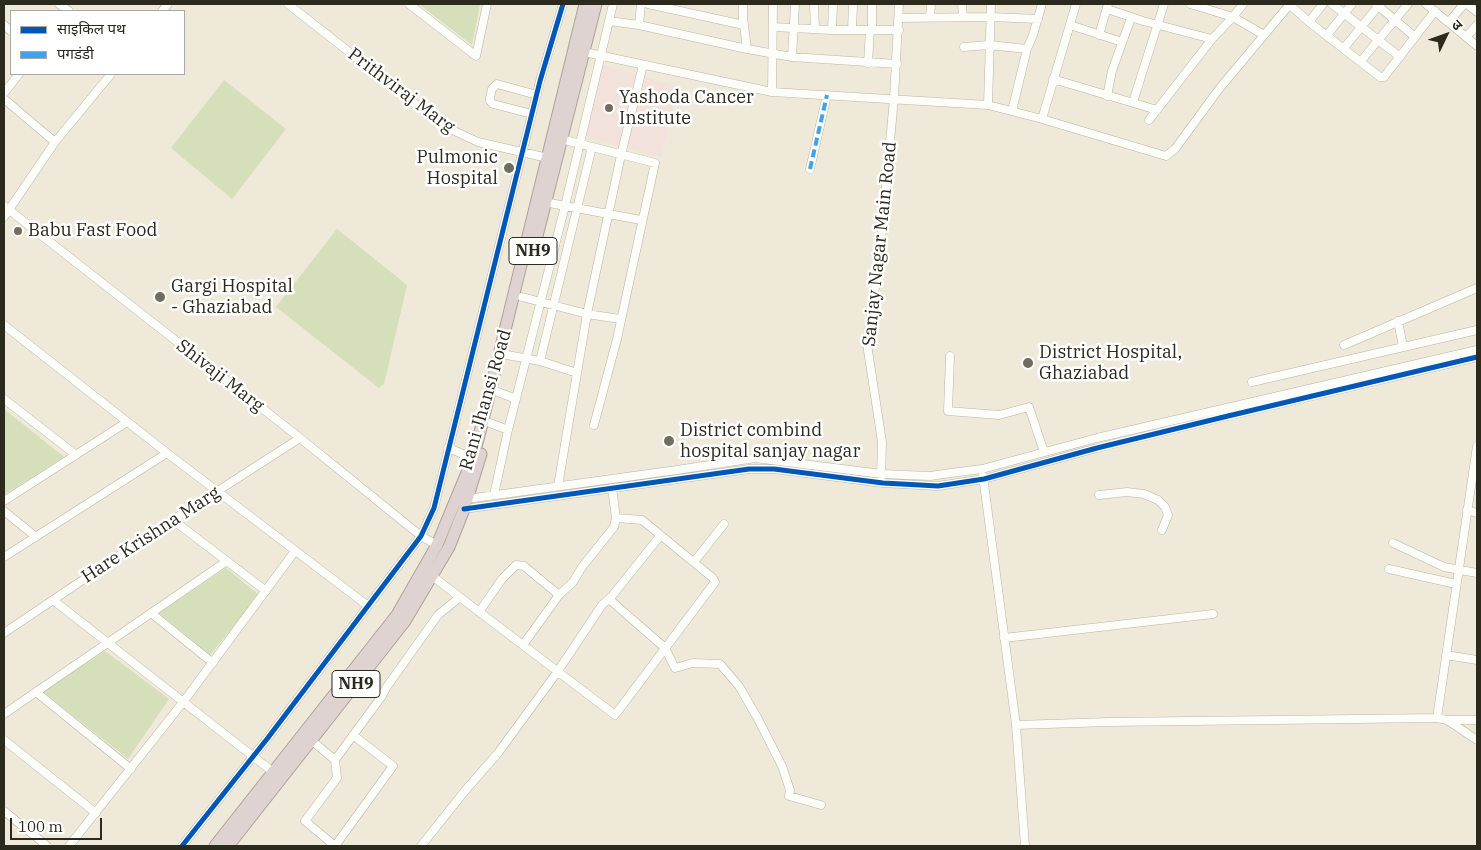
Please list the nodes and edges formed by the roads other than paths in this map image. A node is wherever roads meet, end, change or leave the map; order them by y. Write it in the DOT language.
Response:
graph roads {
  1 [pos="288,4"];
  2 [pos="409,4"];
  3 [pos="487,4"];
  4 [pos="563,4"];
  5 [pos="586,4"];
  6 [pos="596,4"];
  7 [pos="613,4"];
  8 [pos="641,4"];
  9 [pos="648,4"];
  10 [pos="744,4"];
  11 [pos="773,4"];
  12 [pos="795,4"];
  13 [pos="814,4"];
  14 [pos="833,4"];
  15 [pos="853,4"];
  16 [pos="872,4"];
  17 [pos="900,4"];
  18 [pos="931,4"];
  19 [pos="962,4"];
  20 [pos="991,4"];
  21 [pos="1042,4"];
  22 [pos="1076,4"];
  23 [pos="1164,4"];
  24 [pos="1194,4"];
  25 [pos="1243,4"];
  26 [pos="1290,4"];
  27 [pos="1323,4"];
  28 [pos="1332,4"];
  29 [pos="1352,4"];
  30 [pos="1378,4"];
  31 [pos="1408,4"];
  32 [pos="1466,4"];
  33 [pos="1107,6"];
  34 [pos="1433,7"];
  35 [pos="1477,12"];
  36 [pos="1344,13"];
  37 [pos="930,17"];
  38 [pos="963,17"];
  39 [pos="990,17"];
  40 [pos="1233,17"];
  41 [pos="899,18"];
  42 [pos="1131,18"];
  43 [pos="1038,19"];
  44 [pos="1395,20"];
  45 [pos="608,22"];
  46 [pos="1309,22"];
  47 [pos="1449,22"];
  48 [pos="1156,24"];
  49 [pos="639,25"];
  50 [pos="744,25"];
  51 [pos="1070,25"];
  52 [pos="1477,25"];
  53 [pos="772,27"];
  54 [pos="1362,27"];
  55 [pos="794,28"];
  56 [pos="815,29"];
  57 [pos="832,30"];
  58 [pos="852,30"];
  59 [pos="871,30"];
  60 [pos="898,30"];
  61 [pos="1099,35"];
  62 [pos="1264,35"];
  63 [pos="1327,35"];
  64 [pos="1415,37"];
  65 [pos="1466,37"];
  66 [pos="1212,39"];
  67 [pos="1378,40"];
  68 [pos="1122,42"];
  69 [pos="989,45"];
  70 [pos="1477,46"];
  71 [pos="964,47"];
  72 [pos="1344,48"];
  73 [pos="747,49"];
  74 [pos="1027,49"];
  75 [pos="584,52"];
  76 [pos="772,54"];
  77 [pos="601,55"];
  78 [pos="792,57"];
  79 [pos="1400,57"];
  80 [pos="1361,61"];
  81 [pos="868,63"];
  82 [pos="897,64"];
  83 [pos="643,65"];
  84 [pos="17,75"];
  85 [pos="110,75"];
  86 [pos="1053,79"];
  87 [pos="772,92"];
  88 [pos="4,93"];
  89 [pos="537,94"];
  90 [pos="827,95"];
  91 [pos="1107,96"];
  92 [pos="894,98"];
  93 [pos="4,99"];
  94 [pos="1133,102"];
  95 [pos="988,105"];
  96 [pos="1157,110"];
  97 [pos="1012,111"];
  98 [pos="532,114"];
  99 [pos="1042,119"];
  100 [pos="1149,120"];
  101 [pos="561,139"];
  102 [pos="55,142"];
  103 [pos="580,144"];
  104 [pos="592,147"];
  105 [pos="523,153"];
  106 [pos="622,155"];
  107 [pos="552,159"];
  108 [pos="810,169"];
  109 [pos="546,202"];
  110 [pos="565,206"];
  111 [pos="6,208"];
  112 [pos="577,209"];
  113 [pos="609,213"];
  114 [pos="4,217"];
  115 [pos="641,220"];
  116 [pos="1477,288"];
  117 [pos="522,297"];
  118 [pos="540,301"];
  119 [pos="553,305"];
  120 [pos="587,314"];
  121 [pos="620,319"];
  122 [pos="1398,321"];
  123 [pos="4,325"];
  124 [pos="1477,330"];
  125 [pos="1344,345"];
  126 [pos="1403,347"];
  127 [pos="1477,350"];
  128 [pos="507,355"];
  129 [pos="950,356"];
  130 [pos="1477,357"];
  131 [pos="526,359"];
  132 [pos="540,361"];
  133 [pos="577,373"];
  134 [pos="1252,382"];
  135 [pos="498,392"];
  136 [pos="516,399"];
  137 [pos="4,400"];
  138 [pos="127,422"];
  139 [pos="486,422"];
  140 [pos="594,425"];
  141 [pos="508,430"];
  142 [pos="300,438"];
  143 [pos="1477,446"];
  144 [pos="448,448"];
  145 [pos="1044,452"];
  146 [pos="167,453"];
  147 [pos="76,455"];
  148 [pos="473,458"];
  149 [pos="982,469"];
  150 [pos="882,474"];
  151 [pos="984,479"];
  152 [pos="880,482"];
  153 [pos="558,486"];
  154 [pos="612,488"];
  155 [pos="217,492"];
  156 [pos="494,495"];
  157 [pos="1099,495"];
  158 [pos="4,501"];
  159 [pos="466,504"];
  160 [pos="1467,510"];
  161 [pos="4,511"];
  162 [pos="1477,513"];
  163 [pos="616,518"];
  164 [pos="174,520"];
  165 [pos="724,524"];
  166 [pos="1162,530"];
  167 [pos="421,536"];
  168 [pos="660,536"];
  169 [pos="36,537"];
  170 [pos="1393,543"];
  171 [pos="437,544"];
  172 [pos="295,551"];
  173 [pos="4,558"];
  174 [pos="227,561"];
  175 [pos="694,562"];
  176 [pos="1389,569"];
  177 [pos="1459,569"];
  178 [pos="1477,573"];
  179 [pos="432,576"];
  180 [pos="1456,584"];
  181 [pos="266,591"];
  182 [pos="559,595"];
  183 [pos="460,597"];
  184 [pos="609,598"];
  185 [pos="53,600"];
  186 [pos="368,606"];
  187 [pos="479,612"];
  188 [pos="151,613"];
  189 [pos="1213,614"];
  190 [pos="4,633"];
  191 [pos="1004,638"];
  192 [pos="108,642"];
  193 [pos="523,645"];
  194 [pos="666,648"];
  195 [pos="1446,655"];
  196 [pos="1477,660"];
  197 [pos="213,663"];
  198 [pos="558,671"];
  199 [pos="36,692"];
  200 [pos="184,701"];
  201 [pos="4,714"];
  202 [pos="1437,718"];
  203 [pos="1447,720"];
  204 [pos="1477,720"];
  205 [pos="1016,725"];
  206 [pos="353,736"];
  207 [pos="307,737"];
  208 [pos="4,740"];
  209 [pos="1477,740"];
  210 [pos="253,757"];
  211 [pos="335,760"];
  212 [pos="130,769"];
  213 [pos="277,775"];
  214 [pos="821,805"];
  215 [pos="4,811"];
  216 [pos="96,813"];
  217 [pos="47,846"];
  218 [pos="69,846"];
  219 [pos="182,846"];
  220 [pos="215,846"];
  221 [pos="228,846"];
  222 [pos="335,846"];
  223 [pos="421,846"];
  224 [pos="1026,846"];
  1 -- 105 [label="street, Prithviraj Marg"];
  2 -- 3 [label="street"];
  4 -- 89 [label="street"];
  5 -- 107 [label="highway, Rani Jhansi Road / NH9"];
  6 -- 75 [label="highway, Rani Jhansi Road / NH9"];
  7 -- 45 [label="street"];
  8 -- 49 [label="street"];
  9 -- 50 [label="street"];
  10 -- 50 [label="street"];
  11 -- 53 [label="street"];
  12 -- 55 [label="street"];
  13 -- 56 [label="street"];
  14 -- 57 [label="street"];
  15 -- 58 [label="street"];
  16 -- 59 [label="street"];
  17 -- 41 [label="street, Sanjay Nagar Main Road"];
  18 -- 37 [label="street"];
  19 -- 38 [label="street"];
  20 -- 39 [label="street"];
  21 -- 43 [label="street"];
  22 -- 51 [label="street"];
  23 -- 48 [label="street"];
  24 -- 40 [label="street"];
  25 -- 40 [label="street"];
  26 -- 46 [label="street"];
  26 -- 62 [label="street"];
  27 -- 46 [label="street"];
  28 -- 36 [label="street"];
  29 -- 36 [label="street"];
  30 -- 44 [label="street"];
  30 -- 54 [label="street"];
  31 -- 44 [label="street"];
  32 -- 35 [label="street"];
  32 -- 47 [label="street"];
  33 -- 42 [label="street"];
  33 -- 61 [label="street"];
  34 -- 47 [label="street"];
  34 -- 64 [label="street"];
  36 -- 54 [label="street"];
  36 -- 63 [label="street"];
  37 -- 38 [label="street"];
  37 -- 41 [label="street"];
  38 -- 39 [label="street"];
  39 -- 43 [label="street"];
  39 -- 69 [label="street"];
  40 -- 62 [label="street"];
  40 -- 66 [label="street"];
  41 -- 60 [label="street, Sanjay Nagar Main Road"];
  42 -- 48 [label="street"];
  42 -- 68 [label="street"];
  43 -- 74 [label="street"];
  44 -- 64 [label="street"];
  44 -- 67 [label="street"];
  45 -- 49 [label="street"];
  45 -- 77 [label="street"];
  46 -- 63 [label="street"];
  47 -- 65 [label="street"];
  48 -- 66 [label="street"];
  48 -- 94 [label="street"];
  49 -- 73 [label="street"];
  50 -- 73 [label="street"];
  51 -- 61 [label="street"];
  51 -- 86 [label="street"];
  52 -- 65 [label="street"];
  53 -- 55 [label="street"];
  53 -- 76 [label="street"];
  54 -- 67 [label="street"];
  54 -- 72 [label="street"];
  55 -- 56 [label="street"];
  55 -- 78 [label="street"];
  56 -- 57 [label="street"];
  57 -- 58 [label="street"];
  58 -- 59 [label="street"];
  59 -- 60 [label="street"];
  59 -- 81 [label="street"];
  60 -- 82 [label="street, Sanjay Nagar Main Road"];
  61 -- 68 [label="street"];
  62 -- 99 [label="street"];
  63 -- 72 [label="street"];
  64 -- 79 [label="street"];
  65 -- 70 [label="street"];
  66 -- 96 [label="street"];
  67 -- 79 [label="street"];
  67 -- 80 [label="street"];
  68 -- 91 [label="street"];
  69 -- 71 [label="street"];
  69 -- 74 [label="street"];
  69 -- 95 [label="street"];
  72 -- 80 [label="street"];
  73 -- 76 [label="street"];
  74 -- 97 [label="street"];
  75 -- 77 [label="street"];
  75 -- 101 [label="highway, Rani Jhansi Road / NH9"];
  76 -- 78 [label="street"];
  76 -- 87 [label="street"];
  77 -- 83 [label="street"];
  77 -- 103 [label="street"];
  78 -- 81 [label="street"];
  79 -- 80 [label="street"];
  81 -- 82 [label="street"];
  82 -- 92 [label="street, Sanjay Nagar Main Road"];
  83 -- 87 [label="street"];
  83 -- 106 [label="street"];
  84 -- 88 [label="street"];
  85 -- 102 [label="street"];
  86 -- 91 [label="street"];
  86 -- 99 [label="street"];
  87 -- 90 [label="street"];
  89 -- 98 [label="street"];
  89 -- 98 [label="street"];
  90 -- 92 [label="street"];
  90 -- 108 [label="street"];
  91 -- 94 [label="street"];
  92 -- 95 [label="street"];
  92 -- 150 [label="street, Sanjay Nagar Main Road"];
  93 -- 102 [label="street"];
  94 -- 96 [label="street"];
  95 -- 97 [label="street"];
  96 -- 100 [label="street"];
  97 -- 99 [label="street"];
  98 -- 105 [label="street"];
  101 -- 103 [label="street"];
  101 -- 107 [label="highway, Rani Jhansi Road / NH9"];
  102 -- 111 [label="street"];
  103 -- 104 [label="street"];
  103 -- 110 [label="street"];
  104 -- 106 [label="street"];
  104 -- 112 [label="street"];
  105 -- 107 [label="street, Prithviraj Marg"];
  105 -- 144 [label="street"];
  106 -- 113 [label="street"];
  106 -- 115 [label="street"];
  107 -- 109 [label="highway, Rani Jhansi Road / NH9"];
  107 -- 139 [label="highway, Rani Jhansi Road / NH9"];
  109 -- 110 [label="street"];
  109 -- 117 [label="highway, Rani Jhansi Road / NH9"];
  110 -- 112 [label="street"];
  110 -- 118 [label="street"];
  111 -- 114 [label="street"];
  111 -- 142 [label="street, Shivaji Marg"];
  112 -- 113 [label="street"];
  112 -- 119 [label="street"];
  113 -- 115 [label="street"];
  113 -- 120 [label="street"];
  115 -- 121 [label="street"];
  116 -- 122 [label="street"];
  117 -- 118 [label="street"];
  117 -- 128 [label="highway, Rani Jhansi Road / NH9"];
  118 -- 119 [label="street"];
  118 -- 131 [label="street"];
  119 -- 120 [label="street"];
  119 -- 132 [label="street"];
  120 -- 121 [label="street"];
  120 -- 133 [label="street"];
  121 -- 140 [label="street"];
  122 -- 125 [label="street"];
  122 -- 126 [label="street"];
  123 -- 138 [label="street"];
  124 -- 126 [label="street"];
  126 -- 134 [label="street"];
  127 -- 145 [label="street"];
  128 -- 131 [label="street"];
  128 -- 135 [label="highway, Rani Jhansi Road / NH9"];
  129 -- 145 [label="street"];
  130 -- 151 [label="street"];
  131 -- 132 [label="street"];
  131 -- 136 [label="street"];
  132 -- 133 [label="street"];
  133 -- 153 [label="street"];
  135 -- 136 [label="street"];
  135 -- 139 [label="highway, Rani Jhansi Road / NH9"];
  136 -- 141 [label="street"];
  137 -- 147 [label="street"];
  138 -- 146 [label="street"];
  138 -- 147 [label="street"];
  139 -- 141 [label="street"];
  139 -- 148 [label="highway, Rani Jhansi Road / NH9"];
  139 -- 159 [label="highway, Rani Jhansi Road / NH9"];
  141 -- 156 [label="street"];
  142 -- 155 [label="street, Hare Krishna Marg"];
  142 -- 167 [label="street, Shivaji Marg"];
  143 -- 160 [label="street"];
  144 -- 148 [label="street"];
  144 -- 167 [label="street"];
  145 -- 149 [label="street"];
  146 -- 155 [label="street"];
  146 -- 169 [label="street"];
  147 -- 158 [label="street"];
  148 -- 171 [label="highway, Rani Jhansi Road / NH9"];
  149 -- 150 [label="street"];
  149 -- 151 [label="street"];
  150 -- 152 [label="street, Sanjay Nagar Main Road"];
  150 -- 153 [label="street"];
  151 -- 152 [label="street"];
  151 -- 191 [label="street"];
  152 -- 154 [label="street"];
  153 -- 156 [label="street"];
  154 -- 159 [label="street"];
  154 -- 163 [label="street"];
  155 -- 164 [label="street, Hare Krishna Marg"];
  155 -- 172 [label="street"];
  156 -- 159 [label="street"];
  157 -- 166 [label="street"];
  159 -- 179 [label="highway, Rani Jhansi Road / NH9"];
  160 -- 162 [label="street"];
  160 -- 177 [label="street"];
  161 -- 169 [label="street"];
  163 -- 168 [label="street"];
  163 -- 182 [label="street"];
  164 -- 174 [label="street"];
  164 -- 185 [label="street, Hare Krishna Marg"];
  165 -- 175 [label="street"];
  167 -- 171 [label="street, Shivaji Marg"];
  167 -- 186 [label="street"];
  168 -- 175 [label="street"];
  168 -- 184 [label="street"];
  169 -- 173 [label="street"];
  170 -- 177 [label="street"];
  171 -- 207 [label="highway, Rani Jhansi Road / NH9"];
  172 -- 181 [label="street"];
  172 -- 186 [label="street"];
  174 -- 181 [label="street"];
  174 -- 188 [label="street"];
  175 -- 194 [label="street"];
  176 -- 180 [label="street"];
  177 -- 178 [label="street"];
  177 -- 180 [label="street"];
  179 -- 183 [label="street"];
  179 -- 207 [label="highway, Rani Jhansi Road / NH9"];
  180 -- 195 [label="street"];
  181 -- 197 [label="street"];
  182 -- 187 [label="street"];
  182 -- 193 [label="street"];
  183 -- 187 [label="street"];
  183 -- 206 [label="street"];
  184 -- 194 [label="street"];
  184 -- 198 [label="street"];
  185 -- 190 [label="street, Hare Krishna Marg"];
  185 -- 192 [label="street"];
  186 -- 210 [label="street"];
  187 -- 193 [label="street"];
  188 -- 192 [label="street"];
  188 -- 197 [label="street"];
  189 -- 191 [label="street"];
  191 -- 205 [label="street"];
  192 -- 199 [label="street"];
  192 -- 200 [label="street"];
  193 -- 198 [label="street"];
  194 -- 198 [label="street"];
  194 -- 214 [label="street"];
  195 -- 196 [label="street"];
  195 -- 202 [label="street"];
  197 -- 200 [label="street"];
  198 -- 223 [label="street"];
  199 -- 201 [label="street"];
  199 -- 212 [label="street"];
  200 -- 210 [label="street"];
  200 -- 212 [label="street"];
  202 -- 203 [label="street"];
  202 -- 205 [label="street"];
  203 -- 204 [label="street"];
  203 -- 209 [label="street"];
  205 -- 224 [label="street"];
  206 -- 211 [label="street"];
  206 -- 222 [label="street"];
  207 -- 211 [label="street"];
  207 -- 213 [label="highway, Rani Jhansi Road / NH9"];
  208 -- 216 [label="street"];
  210 -- 213 [label="street"];
  210 -- 219 [label="street"];
  211 -- 222 [label="street"];
  212 -- 216 [label="street"];
  213 -- 220 [label="highway, Rani Jhansi Road / NH9"];
  213 -- 221 [label="highway, Rani Jhansi Road / NH9"];
  215 -- 217 [label="street"];
  216 -- 218 [label="street"];
}
